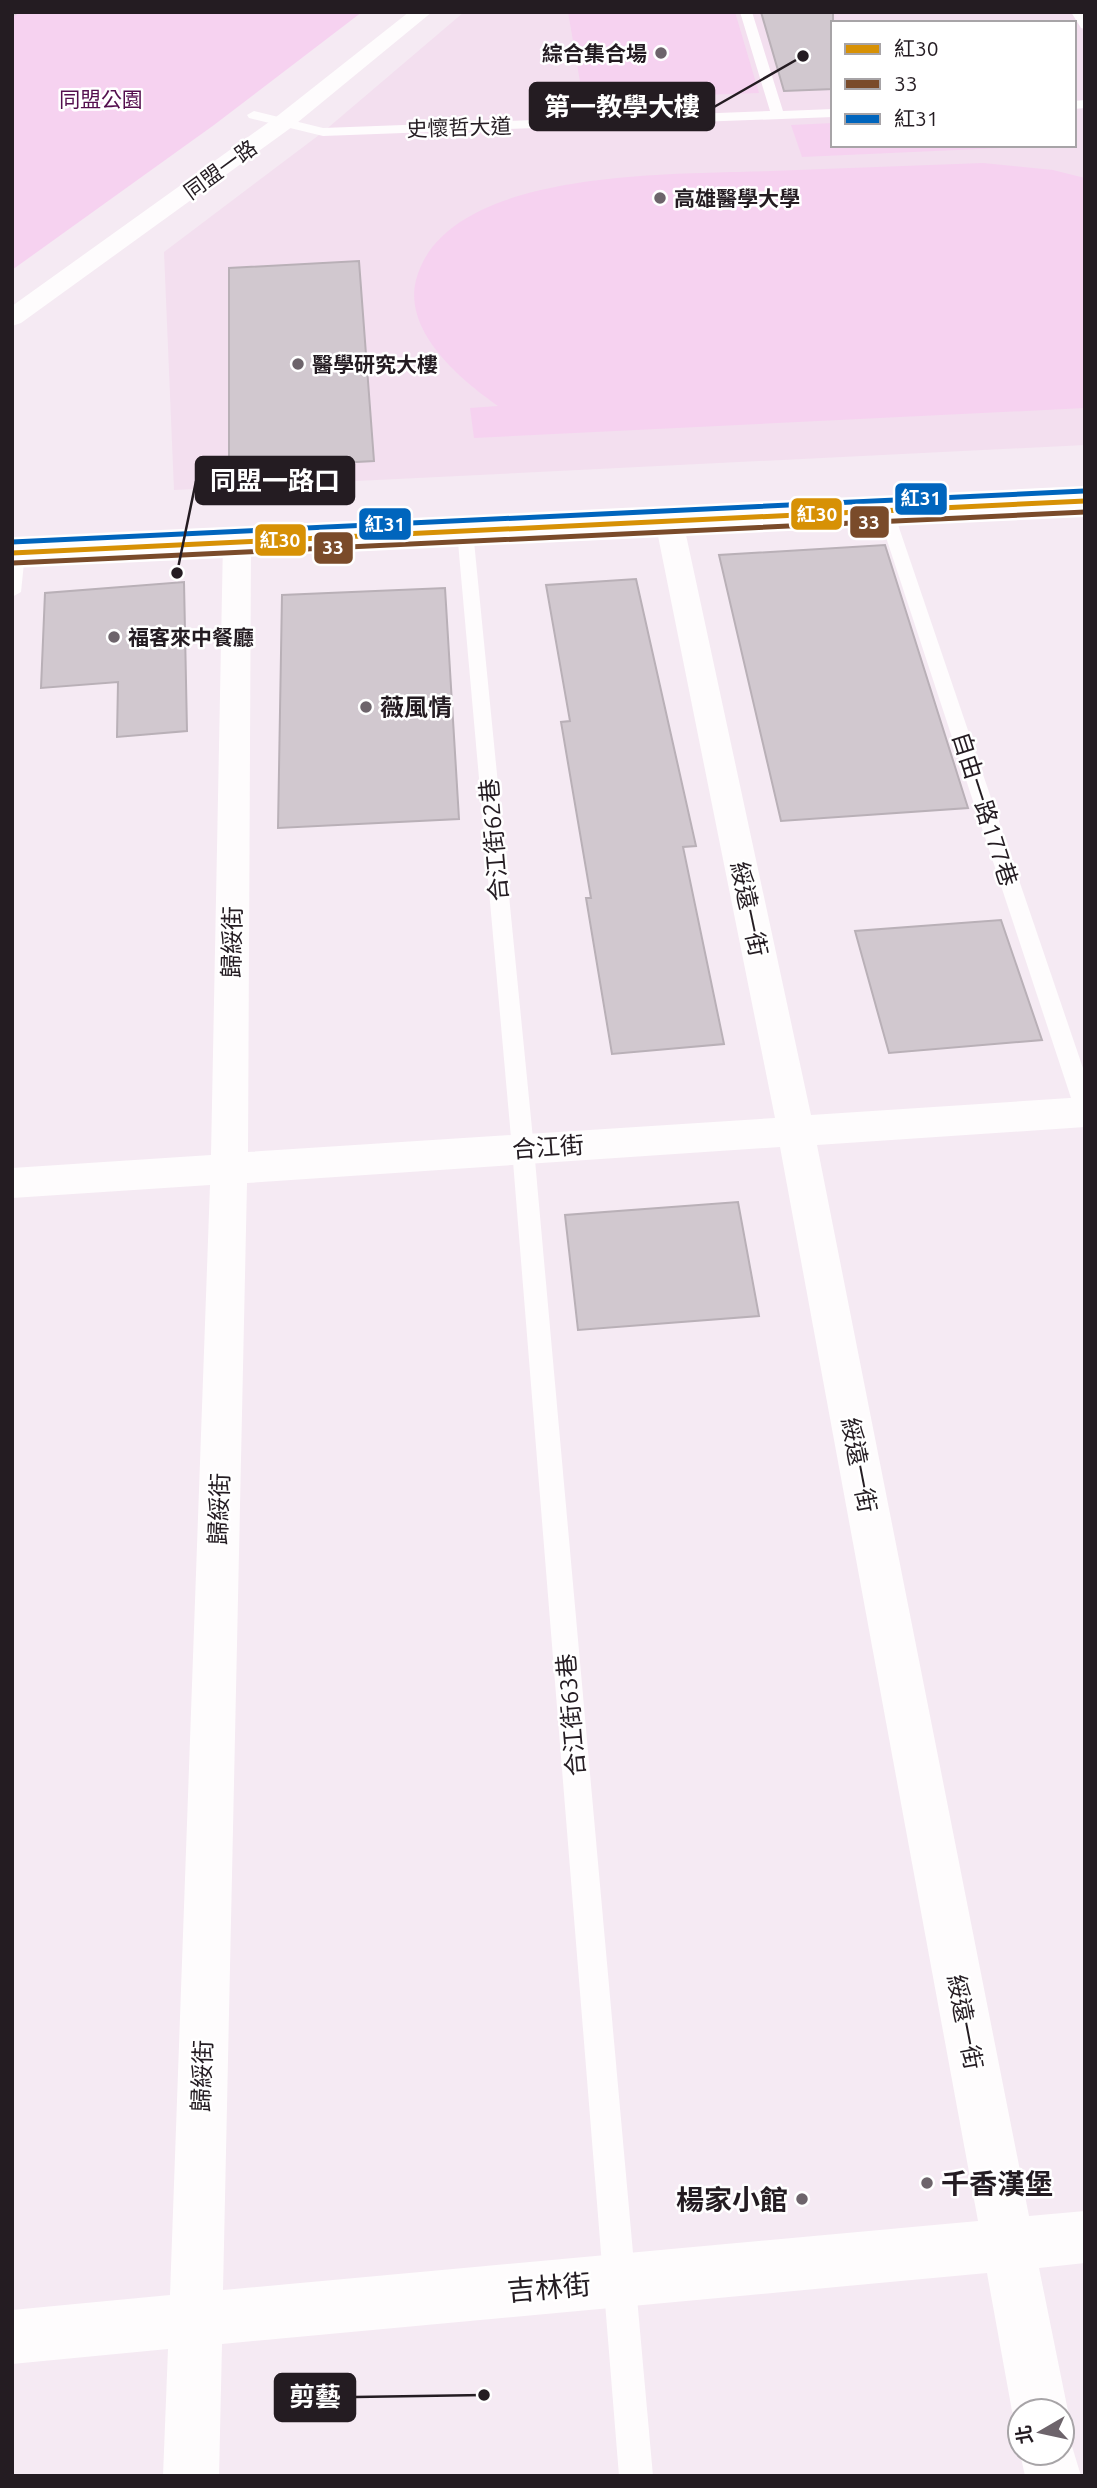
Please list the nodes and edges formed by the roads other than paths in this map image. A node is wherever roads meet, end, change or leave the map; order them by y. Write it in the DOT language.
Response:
graph roads {
  1 [pos="422,12"];
  2 [pos="746,12"];
  3 [pos="1077,12"];
  4 [pos="1085,25"];
  5 [pos="275,98"];
  6 [pos="831,113"];
  7 [pos="778,115"];
  8 [pos="246,121"];
  9 [pos="284,122"];
  10 [pos="12,318"];
  11 [pos="1085,501"];
  12 [pos="886,510"];
  13 [pos="669,521"];
  14 [pos="465,531"];
  15 [pos="237,542"];
  16 [pos="15,553"];
  17 [pos="12,592"];
  18 [pos="1085,1109"];
  19 [pos="796,1131"];
  20 [pos="523,1149"];
  21 [pos="229,1169"];
  22 [pos="12,1183"];
  23 [pos="1085,2237"];
  24 [pos="1007,2244"];
  25 [pos="619,2281"];
  26 [pos="194,2320"];
  27 [pos="12,2337"];
  28 [pos="1037,2397"];
  29 [pos="191,2476"];
  30 [pos="636,2476"];
  1 -- 9 [label="street, 同盟一路"];
  2 -- 7 [label="lane"];
  3 -- 4 [label="lane"];
  5 -- 8 [label="street, 同盟一路"];
  6 -- 7 [label="lane, 史懷哲大道"];
  7 -- 9 [label="lane, 史懷哲大道"];
  8 -- 9 [label="lane, 史懷哲大道"];
  9 -- 10 [label="street, 同盟一路"];
  11 -- 12 [label="street"];
  12 -- 13 [label="street"];
  12 -- 18 [label="lane, 自由一路177巷"];
  13 -- 14 [label="street"];
  13 -- 19 [label="street, 綏遠一街"];
  14 -- 15 [label="street"];
  14 -- 20 [label="lane, 合江街62巷"];
  15 -- 16 [label="street"];
  15 -- 21 [label="street, 歸綏街"];
  16 -- 17 [label="lane"];
  18 -- 19 [label="street, 合江街"];
  19 -- 20 [label="street, 合江街"];
  19 -- 24 [label="street, 綏遠一街"];
  20 -- 21 [label="street, 合江街"];
  20 -- 25 [label="lane, 合江街63巷"];
  21 -- 22 [label="street, 合江街"];
  21 -- 26 [label="street, 歸綏街"];
  23 -- 24 [label="street, 吉林街"];
  24 -- 25 [label="street, 吉林街"];
  24 -- 28 [label="street, 綏遠一街"];
  25 -- 26 [label="street, 吉林街"];
  25 -- 30 [label="lane, 合江街63巷"];
  26 -- 27 [label="street, 吉林街"];
  26 -- 29 [label="street, 歸綏街"];
}
